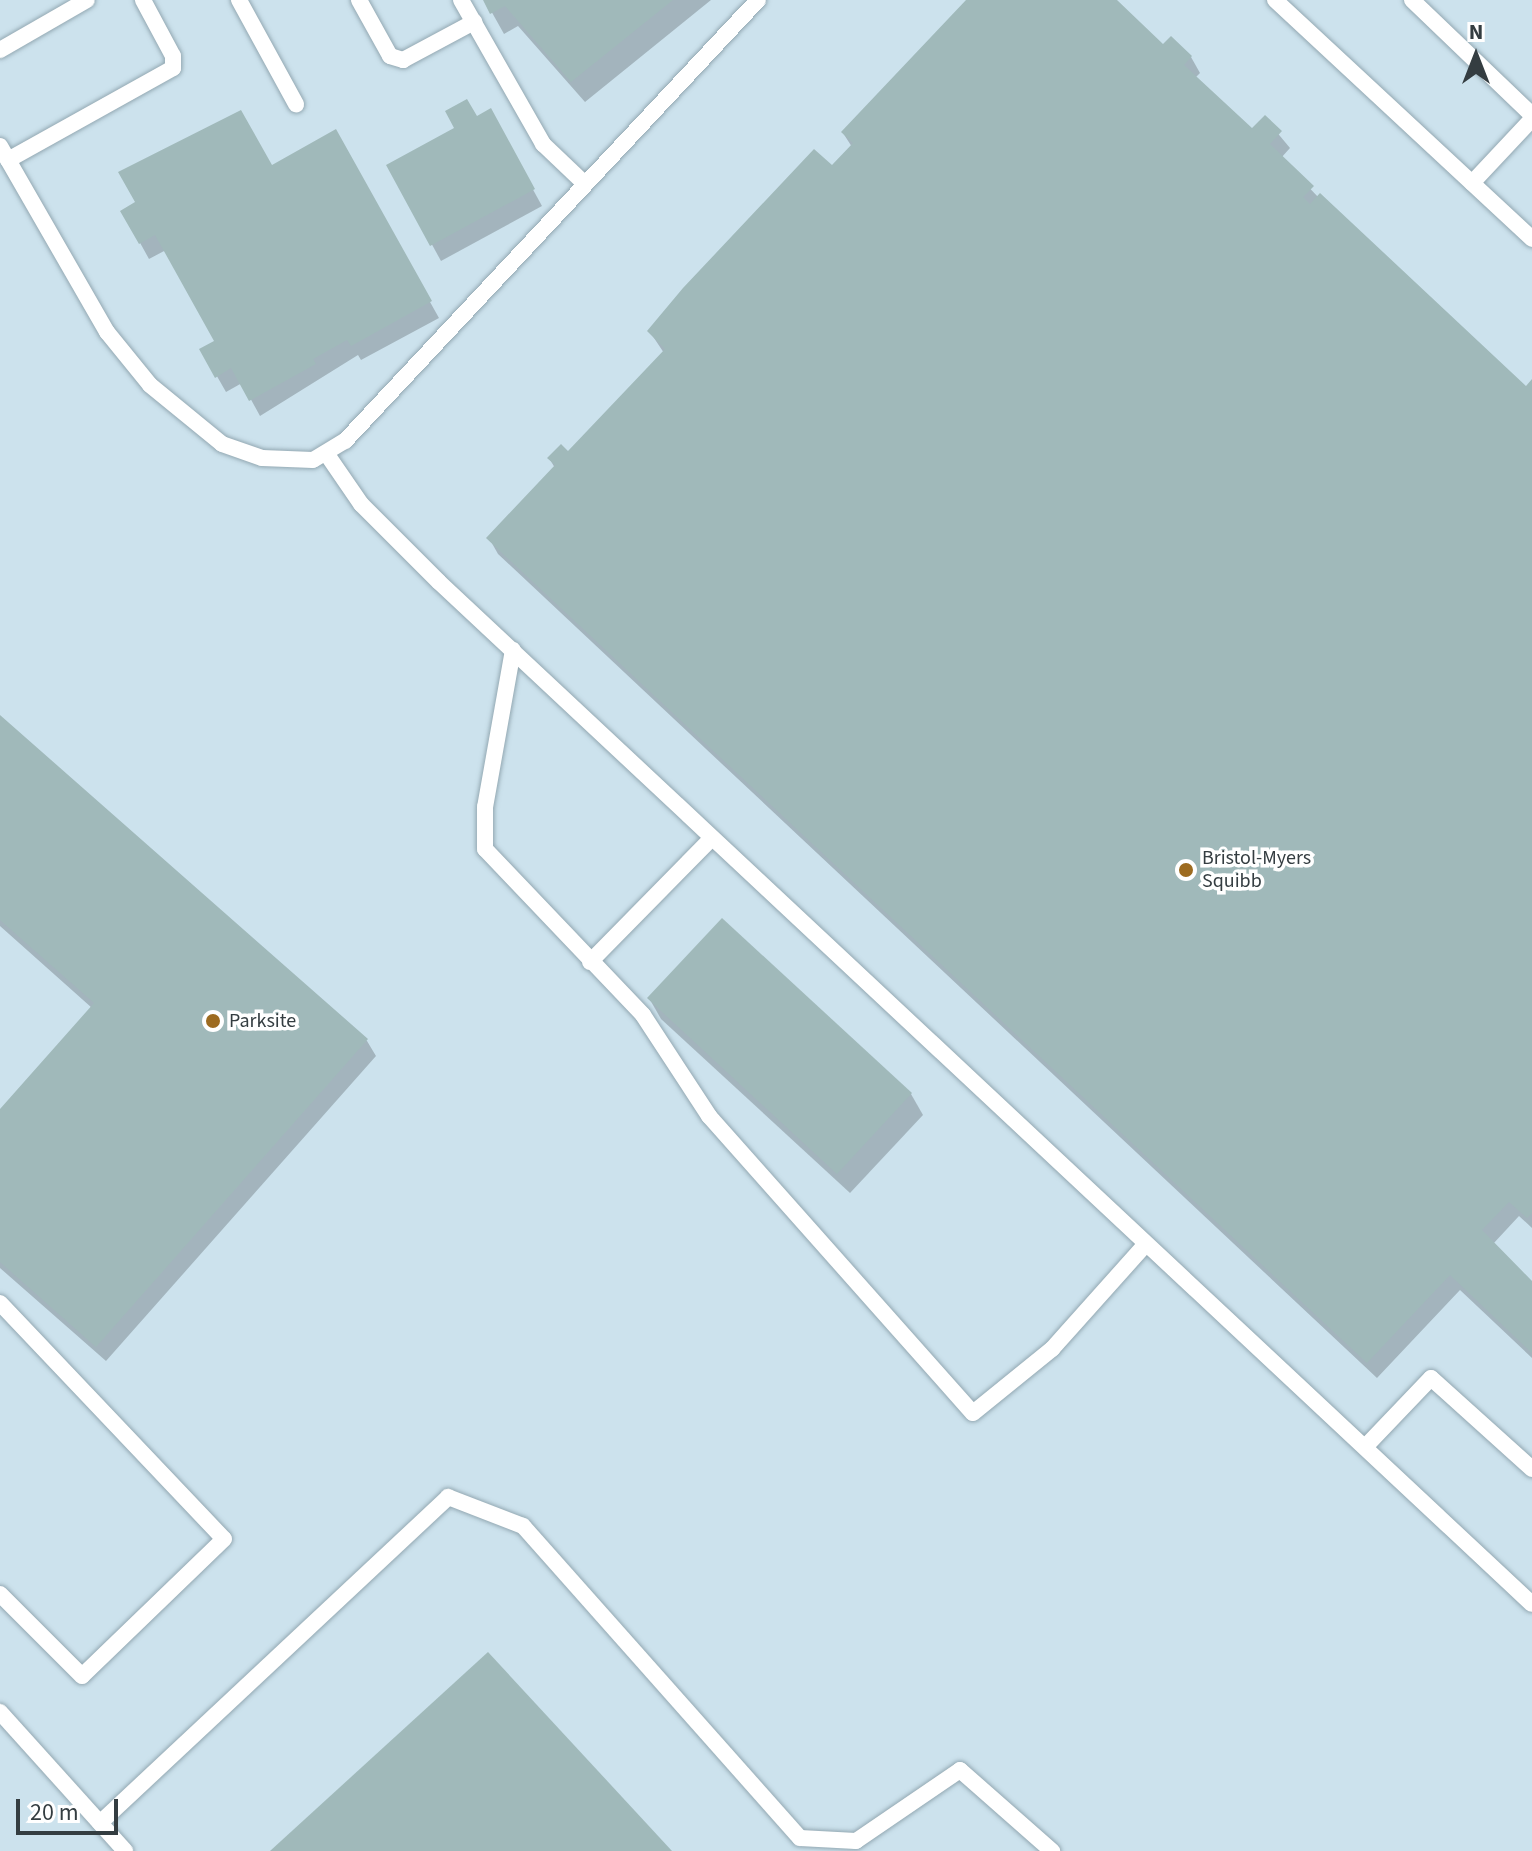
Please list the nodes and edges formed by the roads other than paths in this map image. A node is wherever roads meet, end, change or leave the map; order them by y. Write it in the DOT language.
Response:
graph roads {
  1 [pos="87,0"];
  2 [pos="143,0"];
  3 [pos="239,0"];
  4 [pos="359,0"];
  5 [pos="461,0"];
  6 [pos="758,0"];
  7 [pos="1275,0"];
  8 [pos="1412,0"];
  9 [pos="474,22"];
  10 [pos="0,50"];
  11 [pos="296,104"];
  12 [pos="1532,117"];
  13 [pos="4,153"];
  14 [pos="1472,183"];
  15 [pos="585,184"];
  16 [pos="1532,239"];
  17 [pos="326,453"];
  18 [pos="513,650"];
  19 [pos="711,839"];
  20 [pos="590,962"];
  21 [pos="1145,1245"];
  22 [pos="0,1303"];
  23 [pos="1366,1446"];
  24 [pos="1532,1469"];
  25 [pos="0,1594"];
  26 [pos="1532,1604"];
  27 [pos="0,1712"];
  28 [pos="100,1823"];
  29 [pos="125,1851"];
  30 [pos="1052,1851"];
  1 -- 10 [label="lane"];
  2 -- 13 [label="lane"];
  3 -- 11 [label="lane"];
  4 -- 9 [label="lane"];
  5 -- 9 [label="lane"];
  6 -- 15 [label="lane"];
  7 -- 14 [label="lane"];
  8 -- 12 [label="lane"];
  9 -- 15 [label="lane"];
  12 -- 14 [label="lane"];
  13 -- 17 [label="lane"];
  14 -- 16 [label="lane"];
  15 -- 17 [label="lane"];
  17 -- 18 [label="lane"];
  18 -- 19 [label="lane"];
  18 -- 20 [label="lane"];
  19 -- 20 [label="lane"];
  19 -- 21 [label="lane"];
  20 -- 21 [label="lane"];
  21 -- 23 [label="lane"];
  22 -- 25 [label="lane"];
  23 -- 24 [label="lane"];
  23 -- 26 [label="lane"];
  27 -- 28 [label="lane"];
  28 -- 29 [label="lane"];
  28 -- 30 [label="lane"];
}
